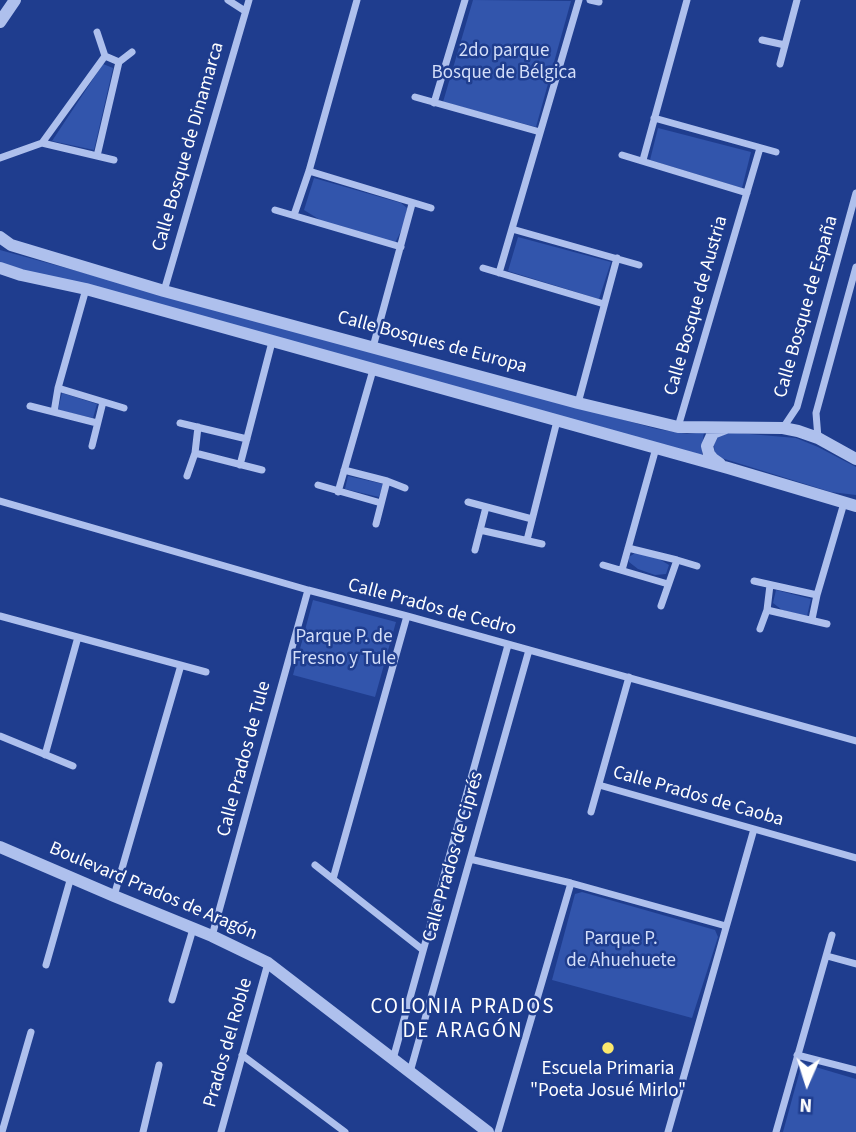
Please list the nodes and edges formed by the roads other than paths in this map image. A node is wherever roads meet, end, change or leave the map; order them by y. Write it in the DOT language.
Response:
graph roads {
  1 [pos="15,0"];
  2 [pos="228,0"];
  3 [pos="248,0"];
  4 [pos="357,0"];
  5 [pos="465,0"];
  6 [pos="579,0"];
  7 [pos="590,0"];
  8 [pos="687,0"];
  9 [pos="797,0"];
  10 [pos="599,2"];
  11 [pos="244,11"];
  12 [pos="0,22"];
  13 [pos="97,32"];
  14 [pos="762,40"];
  15 [pos="785,45"];
  16 [pos="132,51"];
  17 [pos="105,56"];
  18 [pos="119,62"];
  19 [pos="780,64"];
  20 [pos="415,97"];
  21 [pos="434,103"];
  22 [pos="654,118"];
  23 [pos="540,132"];
  24 [pos="42,143"];
  25 [pos="760,148"];
  26 [pos="776,152"];
  27 [pos="622,155"];
  28 [pos="97,156"];
  29 [pos="0,159"];
  30 [pos="114,160"];
  31 [pos="643,160"];
  32 [pos="309,170"];
  33 [pos="856,192"];
  34 [pos="747,193"];
  35 [pos="412,204"];
  36 [pos="431,208"];
  37 [pos="275,210"];
  38 [pos="294,215"];
  39 [pos="512,229"];
  40 [pos="0,237"];
  41 [pos="401,247"];
  42 [pos="617,258"];
  43 [pos="639,265"];
  44 [pos="856,267"];
  45 [pos="0,268"];
  46 [pos="484,268"];
  47 [pos="499,273"];
  48 [pos="86,289"];
  49 [pos="164,291"];
  50 [pos="604,304"];
  51 [pos="272,342"];
  52 [pos="373,347"];
  53 [pos="373,370"];
  54 [pos="58,388"];
  55 [pos="103,402"];
  56 [pos="578,403"];
  57 [pos="30,405"];
  58 [pos="124,408"];
  59 [pos="54,412"];
  60 [pos="557,421"];
  61 [pos="97,423"];
  62 [pos="180,423"];
  63 [pos="729,426"];
  64 [pos="678,427"];
  65 [pos="198,428"];
  66 [pos="783,428"];
  67 [pos="818,438"];
  68 [pos="247,439"];
  69 [pos="92,446"];
  70 [pos="656,448"];
  71 [pos="195,453"];
  72 [pos="856,459"];
  73 [pos="240,465"];
  74 [pos="728,468"];
  75 [pos="262,470"];
  76 [pos="344,470"];
  77 [pos="187,477"];
  78 [pos="387,481"];
  79 [pos="318,485"];
  80 [pos="405,488"];
  81 [pos="338,492"];
  82 [pos="0,501"];
  83 [pos="468,502"];
  84 [pos="381,503"];
  85 [pos="852,504"];
  86 [pos="486,507"];
  87 [pos="532,519"];
  88 [pos="376,524"];
  89 [pos="480,530"];
  90 [pos="527,540"];
  91 [pos="542,544"];
  92 [pos="628,548"];
  93 [pos="475,550"];
  94 [pos="677,560"];
  95 [pos="603,565"];
  96 [pos="697,566"];
  97 [pos="622,570"];
  98 [pos="754,581"];
  99 [pos="668,584"];
  100 [pos="770,585"];
  101 [pos="307,590"];
  102 [pos="817,595"];
  103 [pos="661,606"];
  104 [pos="766,610"];
  105 [pos="0,616"];
  106 [pos="408,616"];
  107 [pos="812,619"];
  108 [pos="827,624"];
  109 [pos="760,629"];
  110 [pos="78,637"];
  111 [pos="508,645"];
  112 [pos="529,650"];
  113 [pos="181,665"];
  114 [pos="206,672"];
  115 [pos="629,677"];
  116 [pos="0,736"];
  117 [pos="856,741"];
  118 [pos="46,755"];
  119 [pos="72,766"];
  120 [pos="599,785"];
  121 [pos="591,812"];
  122 [pos="754,829"];
  123 [pos="0,847"];
  124 [pos="856,858"];
  125 [pos="470,859"];
  126 [pos="315,865"];
  127 [pos="71,877"];
  128 [pos="333,879"];
  129 [pos="571,883"];
  130 [pos="114,896"];
  131 [pos="726,926"];
  132 [pos="193,929"];
  133 [pos="212,936"];
  134 [pos="832,936"];
  135 [pos="423,950"];
  136 [pos="827,956"];
  137 [pos="268,963"];
  138 [pos="856,964"];
  139 [pos="46,965"];
  140 [pos="172,1000"];
  141 [pos="31,1032"];
  142 [pos="242,1055"];
  143 [pos="797,1055"];
  144 [pos="392,1059"];
  145 [pos="159,1065"];
  146 [pos="856,1070"];
  147 [pos="410,1072"];
  148 [pos="2,1132"];
  149 [pos="143,1132"];
  150 [pos="220,1132"];
  151 [pos="345,1132"];
  152 [pos="488,1132"];
  153 [pos="498,1132"];
  154 [pos="668,1132"];
  155 [pos="776,1132"];
  1 -- 12 [label="street"];
  2 -- 11 [label="street"];
  3 -- 11 [label="street, Calle Bosque de Dinamarca"];
  4 -- 32 [label="street"];
  5 -- 21 [label="street"];
  6 -- 23 [label="street"];
  7 -- 10 [label="street"];
  8 -- 22 [label="street"];
  9 -- 15 [label="street"];
  11 -- 49 [label="street, Calle Bosque de Dinamarca"];
  13 -- 17 [label="street"];
  14 -- 15 [label="street"];
  15 -- 19 [label="street"];
  16 -- 18 [label="street"];
  17 -- 18 [label="street"];
  17 -- 24 [label="street"];
  18 -- 28 [label="street"];
  20 -- 21 [label="street"];
  21 -- 23 [label="street"];
  22 -- 25 [label="street"];
  22 -- 31 [label="street"];
  23 -- 39 [label="street"];
  24 -- 28 [label="street"];
  24 -- 29 [label="street"];
  25 -- 26 [label="street"];
  25 -- 34 [label="street, Calle Bosque de Austria"];
  27 -- 31 [label="street"];
  28 -- 30 [label="street"];
  31 -- 34 [label="street"];
  32 -- 35 [label="street"];
  32 -- 38 [label="street"];
  33 -- 66 [label="street, Calle Bosque de España"];
  34 -- 64 [label="street, Calle Bosque de Austria"];
  35 -- 36 [label="street"];
  35 -- 41 [label="street"];
  37 -- 38 [label="street"];
  38 -- 41 [label="street"];
  39 -- 42 [label="street"];
  39 -- 47 [label="street"];
  40 -- 49 [label="street, Calle Bosques de Europa"];
  41 -- 52 [label="street"];
  42 -- 43 [label="street"];
  42 -- 50 [label="street"];
  44 -- 67 [label="street, Calle Bosque de España"];
  45 -- 48 [label="street"];
  46 -- 47 [label="street"];
  47 -- 50 [label="street"];
  48 -- 51 [label="street"];
  48 -- 54 [label="street"];
  49 -- 52 [label="street, Calle Bosques de Europa"];
  50 -- 56 [label="street"];
  51 -- 53 [label="street"];
  51 -- 68 [label="street"];
  52 -- 56 [label="street, Calle Bosques de Europa"];
  53 -- 60 [label="street"];
  53 -- 76 [label="street"];
  54 -- 55 [label="street"];
  54 -- 59 [label="street"];
  55 -- 58 [label="street"];
  55 -- 61 [label="street"];
  56 -- 64 [label="street, Calle Bosques de Europa"];
  57 -- 59 [label="street"];
  59 -- 61 [label="street"];
  60 -- 70 [label="street"];
  60 -- 87 [label="street"];
  61 -- 69 [label="street"];
  62 -- 65 [label="street"];
  63 -- 64 [label="street, Calle Bosques de Europa"];
  63 -- 66 [label="street, Calle Bosques de Europa"];
  63 -- 74 [label="street"];
  65 -- 68 [label="street"];
  65 -- 71 [label="street"];
  66 -- 67 [label="street, Calle Bosques de Europa"];
  67 -- 72 [label="street, Calle Bosques de Europa"];
  68 -- 73 [label="street"];
  70 -- 74 [label="street"];
  70 -- 92 [label="street"];
  71 -- 73 [label="street"];
  71 -- 77 [label="street"];
  73 -- 75 [label="street"];
  74 -- 85 [label="street"];
  76 -- 78 [label="street"];
  76 -- 81 [label="street"];
  78 -- 80 [label="street"];
  78 -- 84 [label="street"];
  79 -- 81 [label="street"];
  81 -- 84 [label="street"];
  82 -- 101 [label="street, Calle Prados de Cedro"];
  83 -- 86 [label="street"];
  84 -- 88 [label="street"];
  85 -- 102 [label="street"];
  86 -- 87 [label="street"];
  86 -- 89 [label="street"];
  87 -- 90 [label="street"];
  89 -- 90 [label="street"];
  89 -- 93 [label="street"];
  90 -- 91 [label="street"];
  92 -- 94 [label="street"];
  92 -- 97 [label="street"];
  94 -- 96 [label="street"];
  94 -- 99 [label="street"];
  95 -- 97 [label="street"];
  97 -- 99 [label="street"];
  98 -- 100 [label="street"];
  99 -- 103 [label="street"];
  100 -- 102 [label="street"];
  100 -- 104 [label="street"];
  101 -- 106 [label="street, Calle Prados de Cedro"];
  101 -- 133 [label="street, Calle Prados de Tule"];
  102 -- 107 [label="street"];
  104 -- 107 [label="street"];
  104 -- 109 [label="street"];
  105 -- 110 [label="street"];
  106 -- 111 [label="street, Calle Prados de Cedro"];
  106 -- 128 [label="street"];
  107 -- 108 [label="street"];
  110 -- 113 [label="street"];
  110 -- 118 [label="street"];
  111 -- 112 [label="street, Calle Prados de Cedro"];
  111 -- 135 [label="street, Calle Prados de Ciprés"];
  112 -- 115 [label="street, Calle Prados de Cedro"];
  112 -- 125 [label="street, Calle Prados de Ciprés"];
  113 -- 114 [label="street"];
  113 -- 130 [label="street"];
  115 -- 117 [label="street, Calle Prados de Cedro"];
  115 -- 120 [label="street, Calle Prados de Caoba"];
  116 -- 118 [label="street"];
  118 -- 119 [label="street"];
  120 -- 121 [label="street"];
  120 -- 122 [label="street, Calle Prados de Caoba"];
  122 -- 124 [label="street, Calle Prados de Caoba"];
  122 -- 131 [label="street"];
  123 -- 127 [label="street, Boulevard Prados de Aragón"];
  125 -- 129 [label="street"];
  125 -- 147 [label="street, Calle Prados de Ciprés"];
  126 -- 128 [label="street"];
  127 -- 130 [label="street, Boulevard Prados de Aragón"];
  127 -- 139 [label="street"];
  128 -- 135 [label="street"];
  129 -- 131 [label="street"];
  129 -- 153 [label="street"];
  130 -- 132 [label="street, Boulevard Prados de Aragón"];
  131 -- 154 [label="street"];
  132 -- 133 [label="street, Boulevard Prados de Aragón"];
  132 -- 140 [label="street"];
  133 -- 137 [label="street, Boulevard Prados de Aragón"];
  134 -- 136 [label="street"];
  135 -- 144 [label="street, Calle Prados de Ciprés"];
  136 -- 138 [label="street"];
  136 -- 143 [label="street"];
  137 -- 142 [label="street, Prados del Roble"];
  137 -- 144 [label="street, Boulevard Prados de Aragón"];
  141 -- 148 [label="street"];
  142 -- 150 [label="street, Prados del Roble"];
  142 -- 151 [label="street"];
  143 -- 146 [label="street"];
  143 -- 155 [label="street"];
  144 -- 147 [label="street, Boulevard Prados de Aragón"];
  145 -- 149 [label="street"];
  147 -- 152 [label="street, Boulevard Prados de Aragón"];
}
